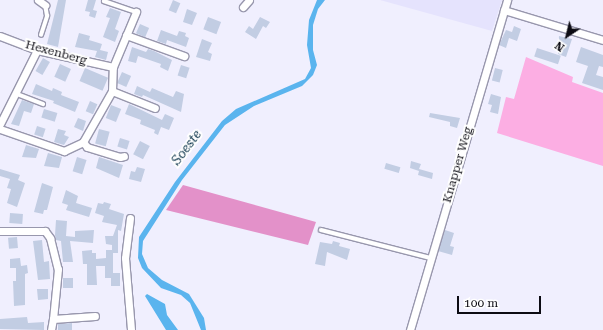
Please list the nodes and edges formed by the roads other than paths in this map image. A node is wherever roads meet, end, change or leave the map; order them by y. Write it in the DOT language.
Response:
graph roads {
  1 [pos="38,0"];
  2 [pos="249,0"];
  3 [pos="507,0"];
  4 [pos="104,1"];
  5 [pos="45,6"];
  6 [pos="243,7"];
  7 [pos="504,10"];
  8 [pos="136,12"];
  9 [pos="41,35"];
  10 [pos="126,35"];
  11 [pos="0,36"];
  12 [pos="603,40"];
  13 [pos="37,50"];
  14 [pos="184,56"];
  15 [pos="113,67"];
  16 [pos="112,91"];
  17 [pos="17,94"];
  18 [pos="43,104"];
  19 [pos="155,108"];
  20 [pos="0,124"];
  21 [pos="0,129"];
  22 [pos="83,142"];
  23 [pos="124,156"];
  24 [pos="130,218"];
  25 [pos="321,230"];
  26 [pos="0,231"];
  27 [pos="431,258"];
  28 [pos="95,316"];
  29 [pos="53,319"];
  30 [pos="51,330"];
  31 [pos="131,330"];
  32 [pos="410,330"];
  1 -- 5 [label="street"];
  2 -- 6 [label="street"];
  3 -- 7 [label="street, Knapper Weg"];
  4 -- 8 [label="lane"];
  5 -- 9 [label="lane"];
  7 -- 12 [label="street"];
  7 -- 27 [label="street, Knapper Weg"];
  8 -- 10 [label="street"];
  10 -- 14 [label="street"];
  10 -- 15 [label="street"];
  11 -- 13 [label="street, Hexenberg"];
  13 -- 15 [label="street, Hexenberg"];
  13 -- 17 [label="street"];
  15 -- 16 [label="street"];
  16 -- 19 [label="street"];
  16 -- 22 [label="street"];
  17 -- 18 [label="lane"];
  17 -- 20 [label="street"];
  21 -- 22 [label="street"];
  22 -- 23 [label="street"];
  24 -- 31 [label="street"];
  25 -- 27 [label="lane"];
  26 -- 29 [label="street"];
  27 -- 32 [label="street, Knapper Weg"];
  28 -- 29 [label="street"];
  29 -- 30 [label="street"];
}
